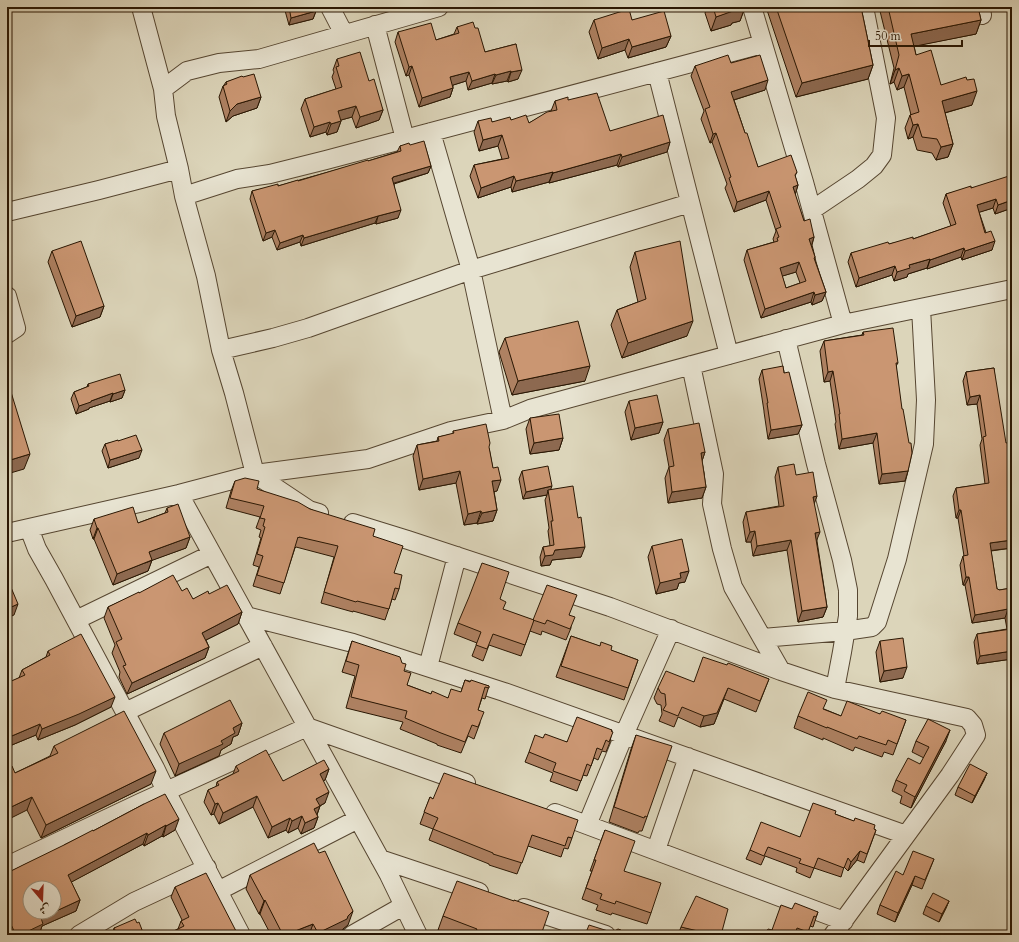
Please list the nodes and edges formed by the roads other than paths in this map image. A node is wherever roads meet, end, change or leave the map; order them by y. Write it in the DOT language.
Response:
graph roads {
  1 [pos="141,7"];
  2 [pos="330,7"];
  3 [pos="440,7"];
  4 [pos="752,7"];
  5 [pos="864,7"];
  6 [pos="375,25"];
  7 [pos="344,34"];
  8 [pos="763,44"];
  9 [pos="657,72"];
  10 [pos="162,89"];
  11 [pos="431,132"];
  12 [pos="405,139"];
  13 [pos="179,169"];
  14 [pos="184,196"];
  15 [pos="690,203"];
  16 [pos="812,210"];
  17 [pos="7,212"];
  18 [pos="471,270"];
  19 [pos="1012,289"];
  20 [pos="7,296"];
  21 [pos="921,308"];
  22 [pos="843,324"];
  23 [pos="7,334"];
  24 [pos="786,339"];
  25 [pos="221,350"];
  26 [pos="729,355"];
  27 [pos="691,365"];
  28 [pos="503,420"];
  29 [pos="255,474"];
  30 [pos="178,494"];
  31 [pos="29,528"];
  32 [pos="7,533"];
  33 [pos="212,554"];
  34 [pos="457,556"];
  35 [pos="246,616"];
  36 [pos="76,620"];
  37 [pos="671,629"];
  38 [pos="845,631"];
  39 [pos="762,638"];
  40 [pos="263,646"];
  41 [pos="428,668"];
  42 [pos="781,671"];
  43 [pos="835,689"];
  44 [pos="125,712"];
  45 [pos="307,727"];
  46 [pos="624,735"];
  47 [pos="688,758"];
  48 [pos="484,789"];
  49 [pos="166,791"];
  50 [pos="543,809"];
  51 [pos="358,819"];
  52 [pos="587,825"];
  53 [pos="906,835"];
  54 [pos="656,850"];
  55 [pos="380,859"];
  56 [pos="7,866"];
  57 [pos="207,868"];
  58 [pos="218,891"];
  59 [pos="403,906"];
  60 [pos="844,921"];
  61 [pos="79,935"];
  62 [pos="241,935"];
  63 [pos="352,935"];
  64 [pos="418,935"];
  65 [pos="606,935"];
  66 [pos="833,935"];
  1 -- 10 [label="street"];
  2 -- 7 [label="street"];
  3 -- 6 [label="street"];
  4 -- 8 [label="street"];
  5 -- 16 [label="street"];
  6 -- 7 [label="street"];
  6 -- 12 [label="street"];
  7 -- 10 [label="street"];
  8 -- 9 [label="street"];
  8 -- 16 [label="street"];
  9 -- 11 [label="street"];
  9 -- 15 [label="street"];
  10 -- 13 [label="street"];
  11 -- 12 [label="street"];
  11 -- 18 [label="street"];
  12 -- 14 [label="street"];
  13 -- 14 [label="street"];
  13 -- 17 [label="street"];
  14 -- 25 [label="street"];
  15 -- 18 [label="street"];
  15 -- 26 [label="street"];
  16 -- 22 [label="street"];
  18 -- 25 [label="street"];
  18 -- 28 [label="street"];
  19 -- 21 [label="street"];
  20 -- 23 [label="street"];
  21 -- 22 [label="street"];
  21 -- 38 [label="street"];
  22 -- 24 [label="street"];
  24 -- 26 [label="street"];
  24 -- 38 [label="street"];
  25 -- 29 [label="street"];
  26 -- 27 [label="street"];
  27 -- 28 [label="street"];
  27 -- 39 [label="street"];
  28 -- 29 [label="street"];
  29 -- 30 [label="street"];
  29 -- 34 [label="street"];
  30 -- 31 [label="street"];
  30 -- 33 [label="street"];
  31 -- 32 [label="street"];
  31 -- 36 [label="street"];
  33 -- 35 [label="street"];
  33 -- 36 [label="street"];
  34 -- 37 [label="street"];
  34 -- 41 [label="street"];
  35 -- 40 [label="street"];
  35 -- 41 [label="street"];
  36 -- 44 [label="street"];
  37 -- 42 [label="street"];
  37 -- 46 [label="street"];
  38 -- 39 [label="street"];
  38 -- 43 [label="street"];
  39 -- 42 [label="street"];
  40 -- 44 [label="street"];
  40 -- 45 [label="street"];
  41 -- 46 [label="street"];
  42 -- 43 [label="street"];
  43 -- 53 [label="street"];
  44 -- 49 [label="street"];
  45 -- 48 [label="street"];
  45 -- 49 [label="street"];
  45 -- 51 [label="street"];
  46 -- 47 [label="street"];
  46 -- 52 [label="street"];
  47 -- 53 [label="street"];
  47 -- 54 [label="street"];
  49 -- 56 [label="street"];
  49 -- 57 [label="street"];
  50 -- 52 [label="street"];
  51 -- 55 [label="street"];
  51 -- 58 [label="street"];
  52 -- 54 [label="street"];
  53 -- 60 [label="street"];
  54 -- 60 [label="street"];
  55 -- 59 [label="street"];
  55 -- 65 [label="street"];
  57 -- 58 [label="street"];
  57 -- 61 [label="street"];
  58 -- 62 [label="street"];
  59 -- 63 [label="street"];
  59 -- 64 [label="street"];
  60 -- 66 [label="street"];
}
